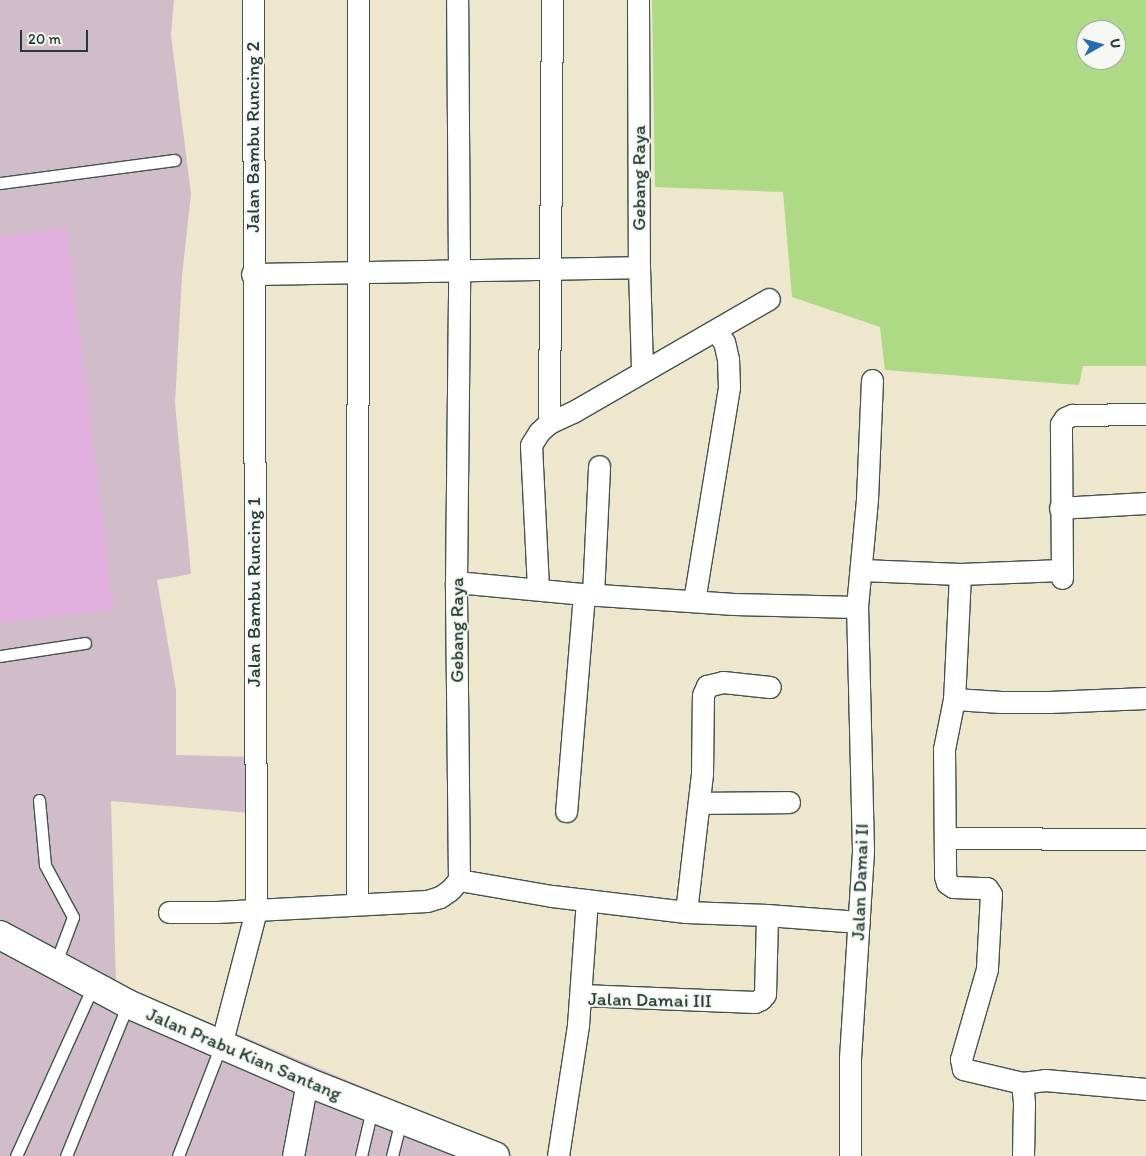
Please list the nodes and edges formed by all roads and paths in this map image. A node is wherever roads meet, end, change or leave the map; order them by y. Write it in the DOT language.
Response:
graph roads {
  1 [pos="253,0"];
  2 [pos="358,0"];
  3 [pos="457,0"];
  4 [pos="552,0"];
  5 [pos="638,0"];
  6 [pos="174,160"];
  7 [pos="0,183"];
  8 [pos="639,267"];
  9 [pos="550,269"];
  10 [pos="459,270"];
  11 [pos="356,272"];
  12 [pos="252,274"];
  13 [pos="769,299"];
  14 [pos="716,331"];
  15 [pos="642,372"];
  16 [pos="872,380"];
  17 [pos="1146,414"];
  18 [pos="548,423"];
  19 [pos="599,466"];
  20 [pos="1146,503"];
  21 [pos="1060,508"];
  22 [pos="861,570"];
  23 [pos="960,574"];
  24 [pos="456,582"];
  25 [pos="538,588"];
  26 [pos="589,594"];
  27 [pos="694,601"];
  28 [pos="857,607"];
  29 [pos="85,643"];
  30 [pos="0,656"];
  31 [pos="770,687"];
  32 [pos="1146,698"];
  33 [pos="954,699"];
  34 [pos="38,800"];
  35 [pos="789,802"];
  36 [pos="698,803"];
  37 [pos="566,811"];
  38 [pos="945,838"];
  39 [pos="1146,839"];
  40 [pos="459,880"];
  41 [pos="586,900"];
  42 [pos="357,904"];
  43 [pos="256,910"];
  44 [pos="169,912"];
  45 [pos="686,912"];
  46 [pos="767,915"];
  47 [pos="859,922"];
  48 [pos="0,935"];
  49 [pos="55,965"];
  50 [pos="93,986"];
  51 [pos="581,995"];
  52 [pos="128,1004"];
  53 [pos="221,1045"];
  54 [pos="307,1082"];
  55 [pos="1022,1083"];
  56 [pos="1146,1089"];
  57 [pos="372,1108"];
  58 [pos="401,1120"];
  59 [pos="16,1156"];
  60 [pos="66,1156"];
  61 [pos="178,1156"];
  62 [pos="293,1156"];
  63 [pos="361,1156"];
  64 [pos="392,1156"];
  65 [pos="495,1156"];
  66 [pos="558,1156"];
  67 [pos="850,1156"];
  68 [pos="1023,1156"];
  1 -- 12 [label="street, Jalan Bambu Runcing 2"];
  2 -- 11 [label="street"];
  3 -- 10 [label="street, Gebang Raya"];
  4 -- 9 [label="street"];
  5 -- 8 [label="street, Gebang Raya"];
  6 -- 7 [label="lane"];
  8 -- 9 [label="street"];
  8 -- 15 [label="street, Gebang Raya"];
  9 -- 10 [label="street"];
  9 -- 18 [label="street"];
  10 -- 11 [label="street"];
  10 -- 24 [label="street, Gebang Raya"];
  11 -- 12 [label="street"];
  11 -- 42 [label="street"];
  12 -- 43 [label="street, Jalan Bambu Runcing 1"];
  13 -- 14 [label="street"];
  14 -- 15 [label="street"];
  14 -- 27 [label="street"];
  15 -- 18 [label="street"];
  16 -- 22 [label="street, Jalan Damai II"];
  17 -- 21 [label="street"];
  18 -- 25 [label="street"];
  19 -- 26 [label="street"];
  20 -- 21 [label="street"];
  21 -- 23 [label="street"];
  22 -- 23 [label="street"];
  22 -- 28 [label="street, Jalan Damai II"];
  23 -- 33 [label="street"];
  24 -- 25 [label="street"];
  24 -- 40 [label="street, Gebang Raya"];
  25 -- 26 [label="street"];
  26 -- 27 [label="street"];
  26 -- 37 [label="street"];
  27 -- 28 [label="street"];
  28 -- 47 [label="street, Jalan Damai II"];
  29 -- 30 [label="lane"];
  31 -- 36 [label="street"];
  32 -- 33 [label="street"];
  33 -- 38 [label="street"];
  34 -- 49 [label="lane"];
  35 -- 36 [label="street"];
  36 -- 45 [label="street"];
  38 -- 39 [label="street"];
  38 -- 55 [label="street"];
  40 -- 41 [label="street"];
  40 -- 42 [label="street"];
  41 -- 45 [label="street"];
  41 -- 51 [label="street"];
  42 -- 43 [label="street"];
  43 -- 44 [label="street"];
  43 -- 53 [label="street"];
  45 -- 46 [label="street"];
  46 -- 47 [label="street"];
  46 -- 51 [label="street, Jalan Damai III"];
  47 -- 67 [label="street, Jalan Damai II"];
  48 -- 49 [label="main road, Jalan Prabu Kian Santang"];
  49 -- 50 [label="main road, Jalan Prabu Kian Santang"];
  50 -- 52 [label="main road, Jalan Prabu Kian Santang"];
  50 -- 59 [label="lane"];
  51 -- 66 [label="street, Jalan Damai III"];
  52 -- 53 [label="main road, Jalan Prabu Kian Santang"];
  52 -- 60 [label="lane"];
  53 -- 54 [label="main road, Jalan Prabu Kian Santang"];
  53 -- 61 [label="lane"];
  54 -- 57 [label="main road, Jalan Prabu Kian Santang"];
  54 -- 62 [label="street"];
  55 -- 56 [label="street"];
  55 -- 68 [label="street"];
  57 -- 58 [label="main road, Jalan Prabu Kian Santang"];
  57 -- 63 [label="lane"];
  58 -- 64 [label="lane"];
  58 -- 65 [label="main road, Jalan Prabu Kian Santang"];
}
